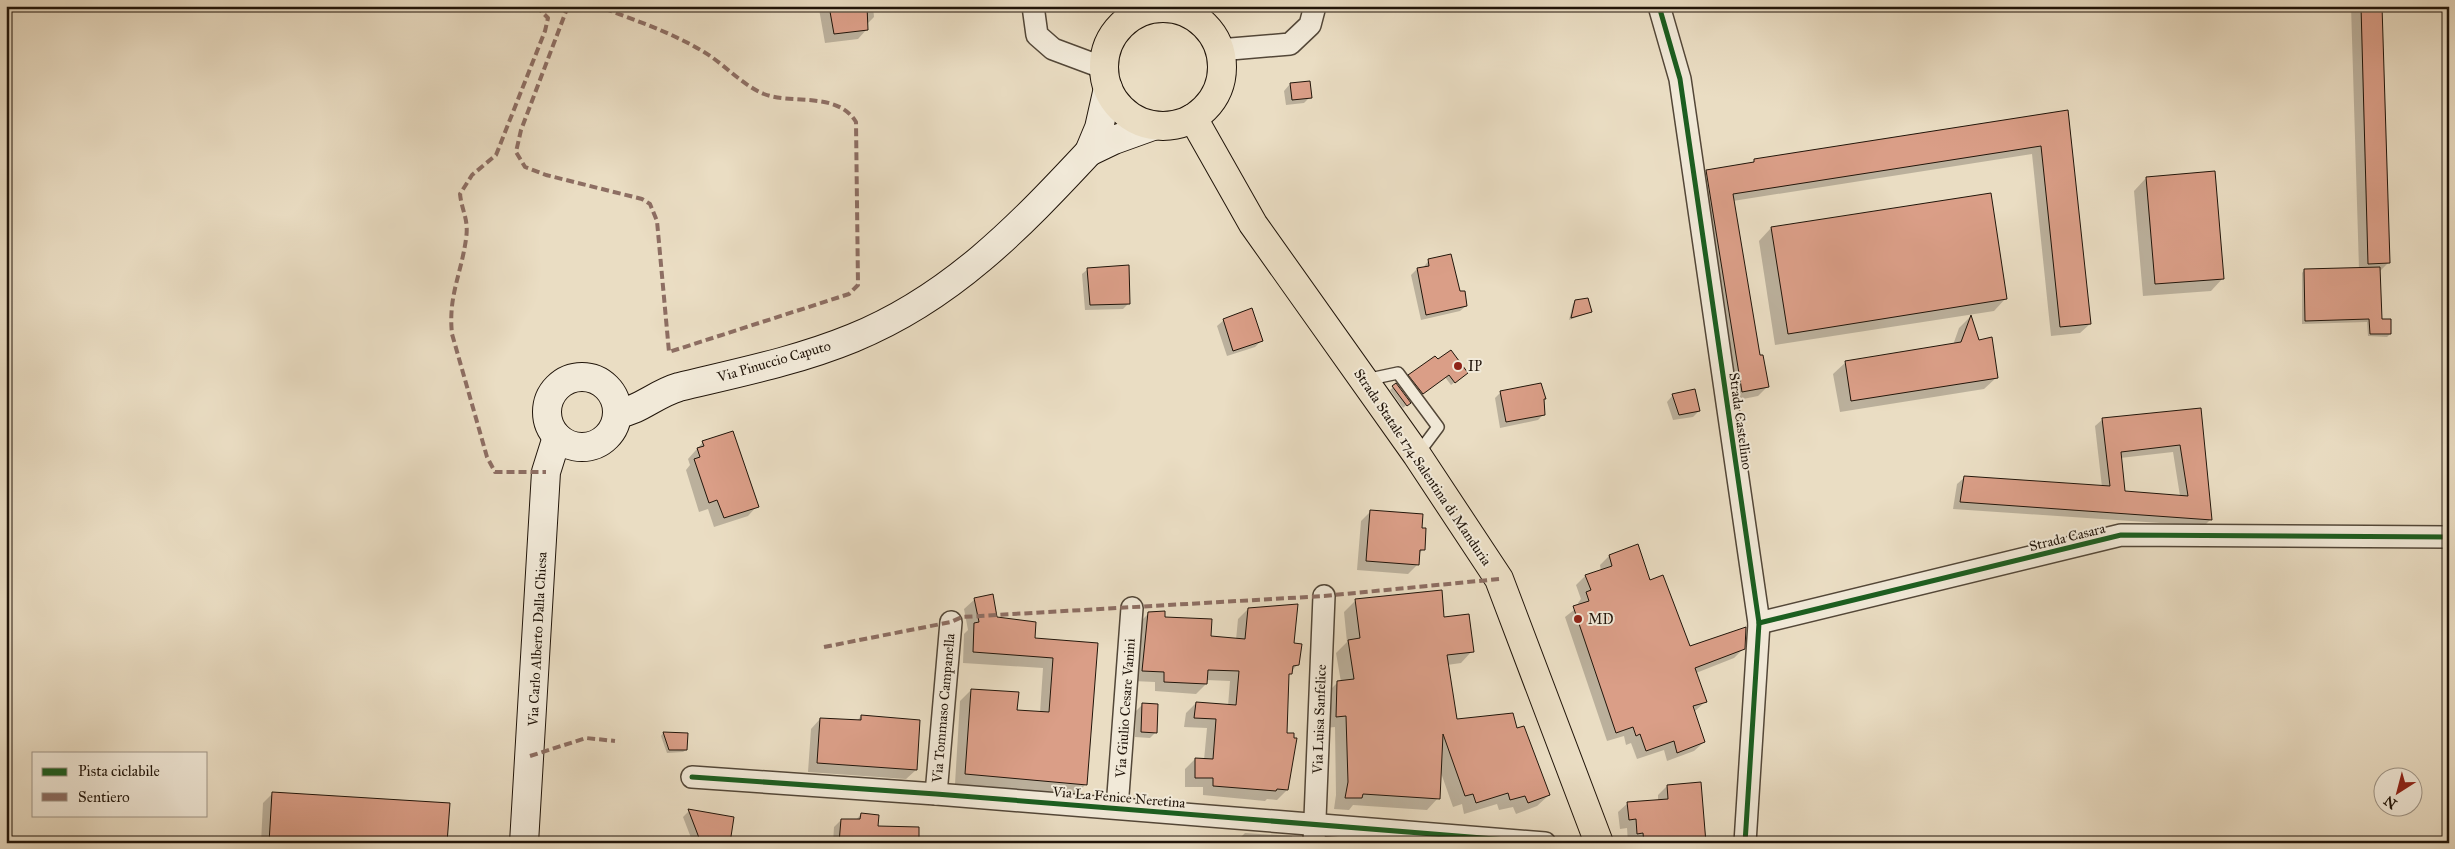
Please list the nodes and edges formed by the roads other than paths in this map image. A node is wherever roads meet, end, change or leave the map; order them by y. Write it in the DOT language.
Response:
graph roads {
  1 [pos="1033,6"];
  2 [pos="1315,6"];
  3 [pos="1659,6"];
  4 [pos="1133,10"];
  5 [pos="1220,50"];
  6 [pos="1106,78"];
  7 [pos="1193,118"];
  8 [pos="1153,126"];
  9 [pos="1089,152"];
  10 [pos="614,403"];
  11 [pos="557,437"];
  12 [pos="2449,537"];
  13 [pos="1324,596"];
  14 [pos="1132,608"];
  15 [pos="951,622"];
  16 [pos="1759,623"];
  17 [pos="692,777"];
  18 [pos="936,794"];
  19 [pos="1117,808"];
  20 [pos="1314,833"];
  21 [pos="524,843"];
  22 [pos="1545,843"];
  23 [pos="1599,843"];
  24 [pos="1745,843"];
  1 -- 6 [label="street"];
  2 -- 5 [label="street"];
  3 -- 16 [label="street, Strada Castellino"];
  4 -- 5 [label="main road"];
  4 -- 6 [label="main road"];
  5 -- 7 [label="main road"];
  6 -- 8 [label="main road"];
  6 -- 9 [label="street"];
  7 -- 8 [label="main road"];
  7 -- 23 [label="main road, Strada Statale 174 Salentina di Manduria"];
  8 -- 9 [label="street"];
  9 -- 10 [label="street, Via Pinuccio Caputo"];
  10 -- 11 [label="street"];
  10 -- 11 [label="street"];
  11 -- 21 [label="street, Via Carlo Alberto Dalla Chiesa"];
  12 -- 16 [label="street, Strada Casara"];
  13 -- 20 [label="street, Via Luisa Sanfelice"];
  14 -- 19 [label="street, Via Giulio Cesare Vanini"];
  15 -- 18 [label="street, Via Tommaso Campanella"];
  16 -- 24 [label="street, Strada Castellino"];
  17 -- 18 [label="street, Via La Fenice Neretina"];
  18 -- 19 [label="street, Via La Fenice Neretina"];
  19 -- 20 [label="street, Via La Fenice Neretina"];
  20 -- 22 [label="street, Via La Fenice Neretina"];
}
